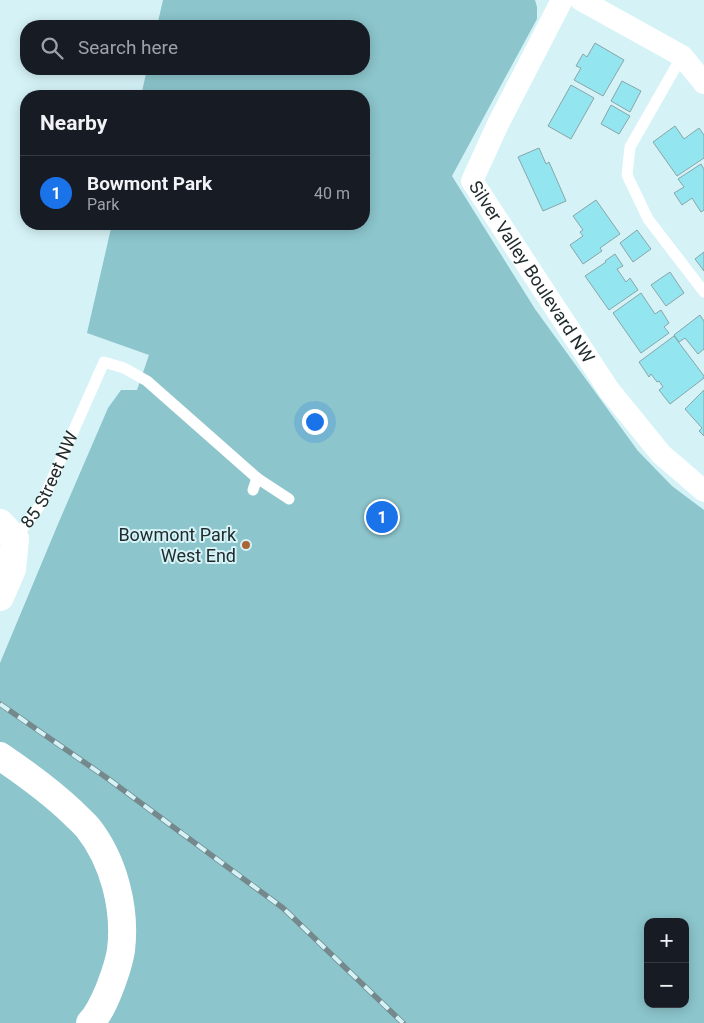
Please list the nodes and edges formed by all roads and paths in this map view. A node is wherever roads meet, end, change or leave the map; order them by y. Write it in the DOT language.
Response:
graph roads {
  1 [pos="562,0"];
  2 [pos="581,0"];
  3 [pos="682,56"];
  4 [pos="704,83"];
  5 [pos="704,292"];
  6 [pos="257,478"];
  7 [pos="253,490"];
  8 [pos="704,491"];
  9 [pos="289,499"];
  10 [pos="8,531"];
  11 [pos="0,597"];
  12 [pos="0,756"];
  13 [pos="90,1023"];
  1 -- 8 [label="street, Silver Valley Boulevard NW"];
  2 -- 3 [label="street"];
  3 -- 4 [label="street"];
  3 -- 5 [label="lane"];
  6 -- 7 [label="lane"];
  6 -- 9 [label="lane"];
  6 -- 10 [label="lane, 85 Street NW"];
  10 -- 11 [label="street, 85 Street NW"];
  12 -- 13 [label="street"];
}
